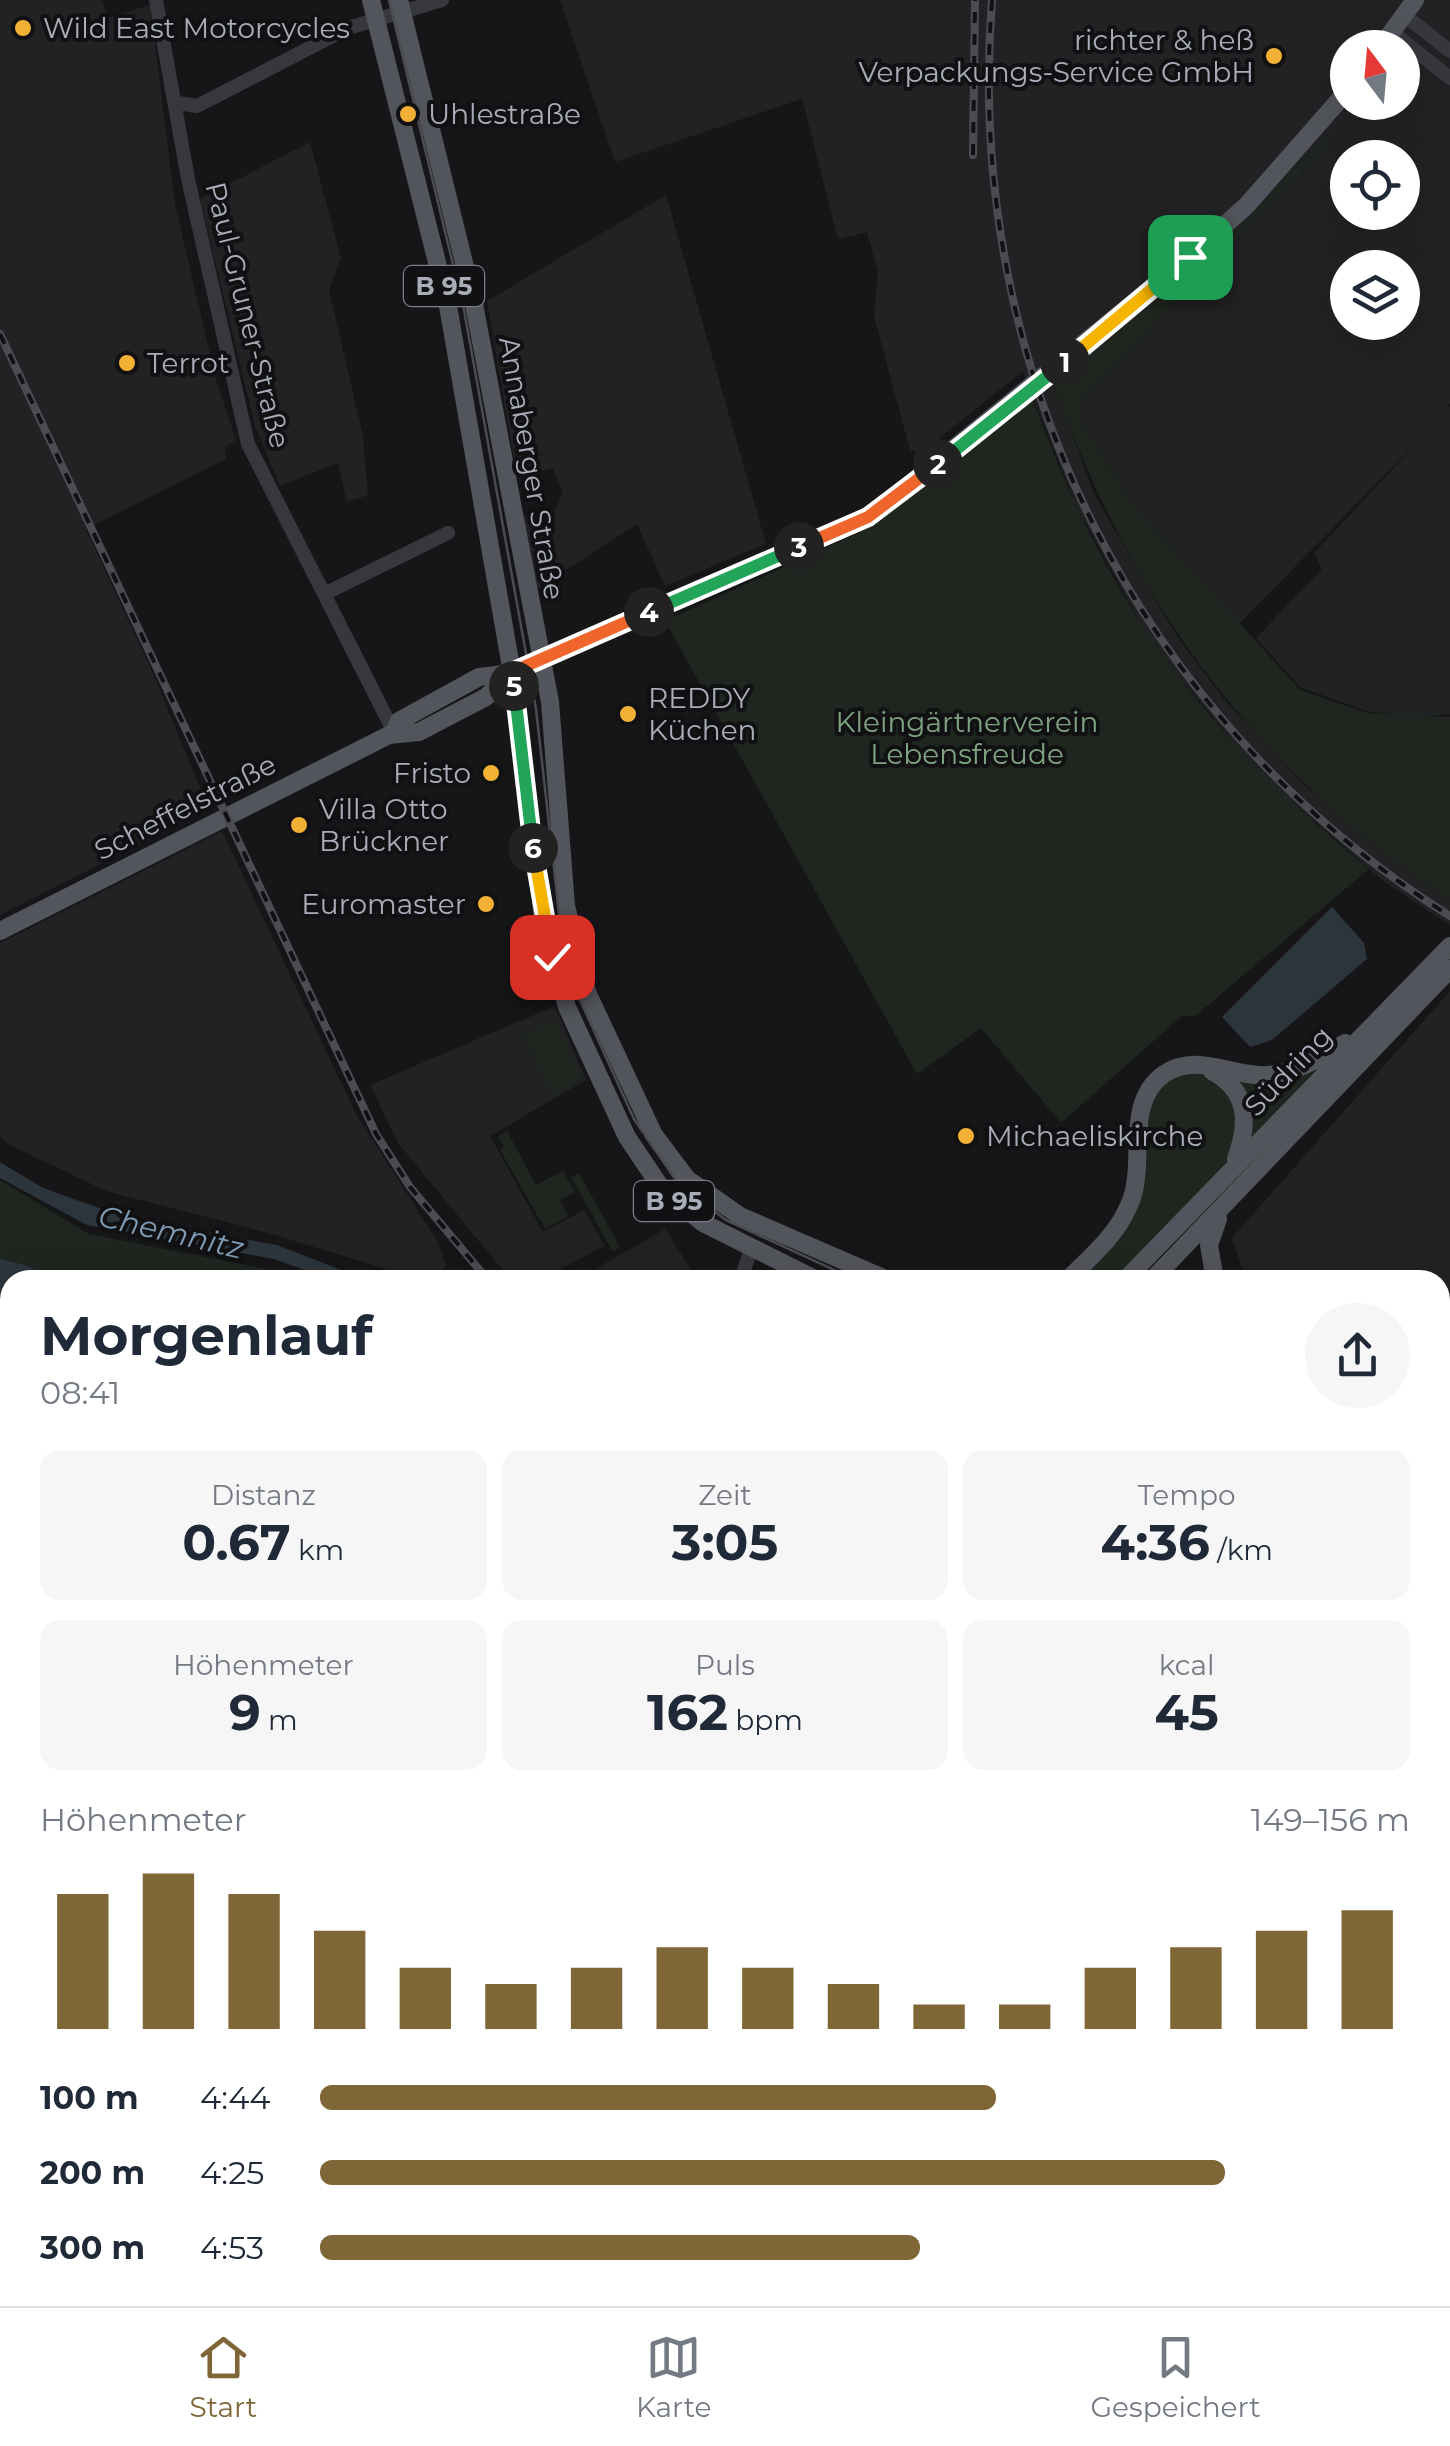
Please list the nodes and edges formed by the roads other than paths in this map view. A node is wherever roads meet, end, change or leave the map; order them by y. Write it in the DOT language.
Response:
graph roads {
  1 [pos="156,0"];
  2 [pos="442,0"];
  3 [pos="401,6"];
  4 [pos="1410,8"];
  5 [pos="373,9"];
  6 [pos="1394,30"];
  7 [pos="1450,51"];
  8 [pos="1420,54"];
  9 [pos="1450,78"];
  10 [pos="178,103"];
  11 [pos="1330,110"];
  12 [pos="448,533"];
  13 [pos="324,594"];
  14 [pos="527,665"];
  15 [pos="394,732"];
  16 [pos="0,931"];
  17 [pos="1450,946"];
  18 [pos="1450,968"];
  19 [pos="1367,1030"];
  20 [pos="1198,1064"];
  21 [pos="1232,1168"];
  22 [pos="1225,1205"];
  23 [pos="1191,1212"];
  24 [pos="751,1248"];
  25 [pos="1170,1261"];
  26 [pos="745,1270"];
  27 [pos="797,1270"];
  28 [pos="865,1270"];
  29 [pos="1077,1270"];
  30 [pos="1136,1270"];
  31 [pos="1161,1270"];
  32 [pos="1174,1270"];
  33 [pos="1213,1270"];
  1 -- 10 [label="street, Paul-Gruner-Straße"];
  2 -- 3 [label="street"];
  3 -- 5 [label="street"];
  3 -- 14 [label="main road, Annaberger Straße / B 95"];
  4 -- 6 [label="main road"];
  4 -- 7 [label="street"];
  5 -- 10 [label="street"];
  5 -- 14 [label="main road, Annaberger Straße / B 95"];
  8 -- 9 [label="street"];
  10 -- 13 [label="street, Paul-Gruner-Straße"];
  11 -- 14 [label="main road, Scheffelstraße"];
  12 -- 13 [label="street"];
  13 -- 15 [label="street, Paul-Gruner-Straße"];
  14 -- 15 [label="main road, Scheffelstraße"];
  14 -- 24 [label="main road, Annaberger Straße / B 95"];
  14 -- 28 [label="main road, Annaberger Straße / B 95"];
  15 -- 16 [label="main road, Scheffelstraße"];
  17 -- 19 [label="main road, Südring"];
  18 -- 22 [label="main road, Südring"];
  19 -- 20 [label="main road"];
  19 -- 21 [label="main road, Südring"];
  20 -- 21 [label="main road"];
  20 -- 29 [label="main road"];
  21 -- 23 [label="main road, Südring"];
  22 -- 25 [label="main road, Südring"];
  22 -- 33 [label="main road"];
  23 -- 25 [label="main road"];
  23 -- 30 [label="main road, Südring"];
  24 -- 26 [label="street"];
  24 -- 27 [label="main road, Annaberger Straße / B 95"];
  25 -- 31 [label="main road, Südring"];
  25 -- 32 [label="main road"];
}
